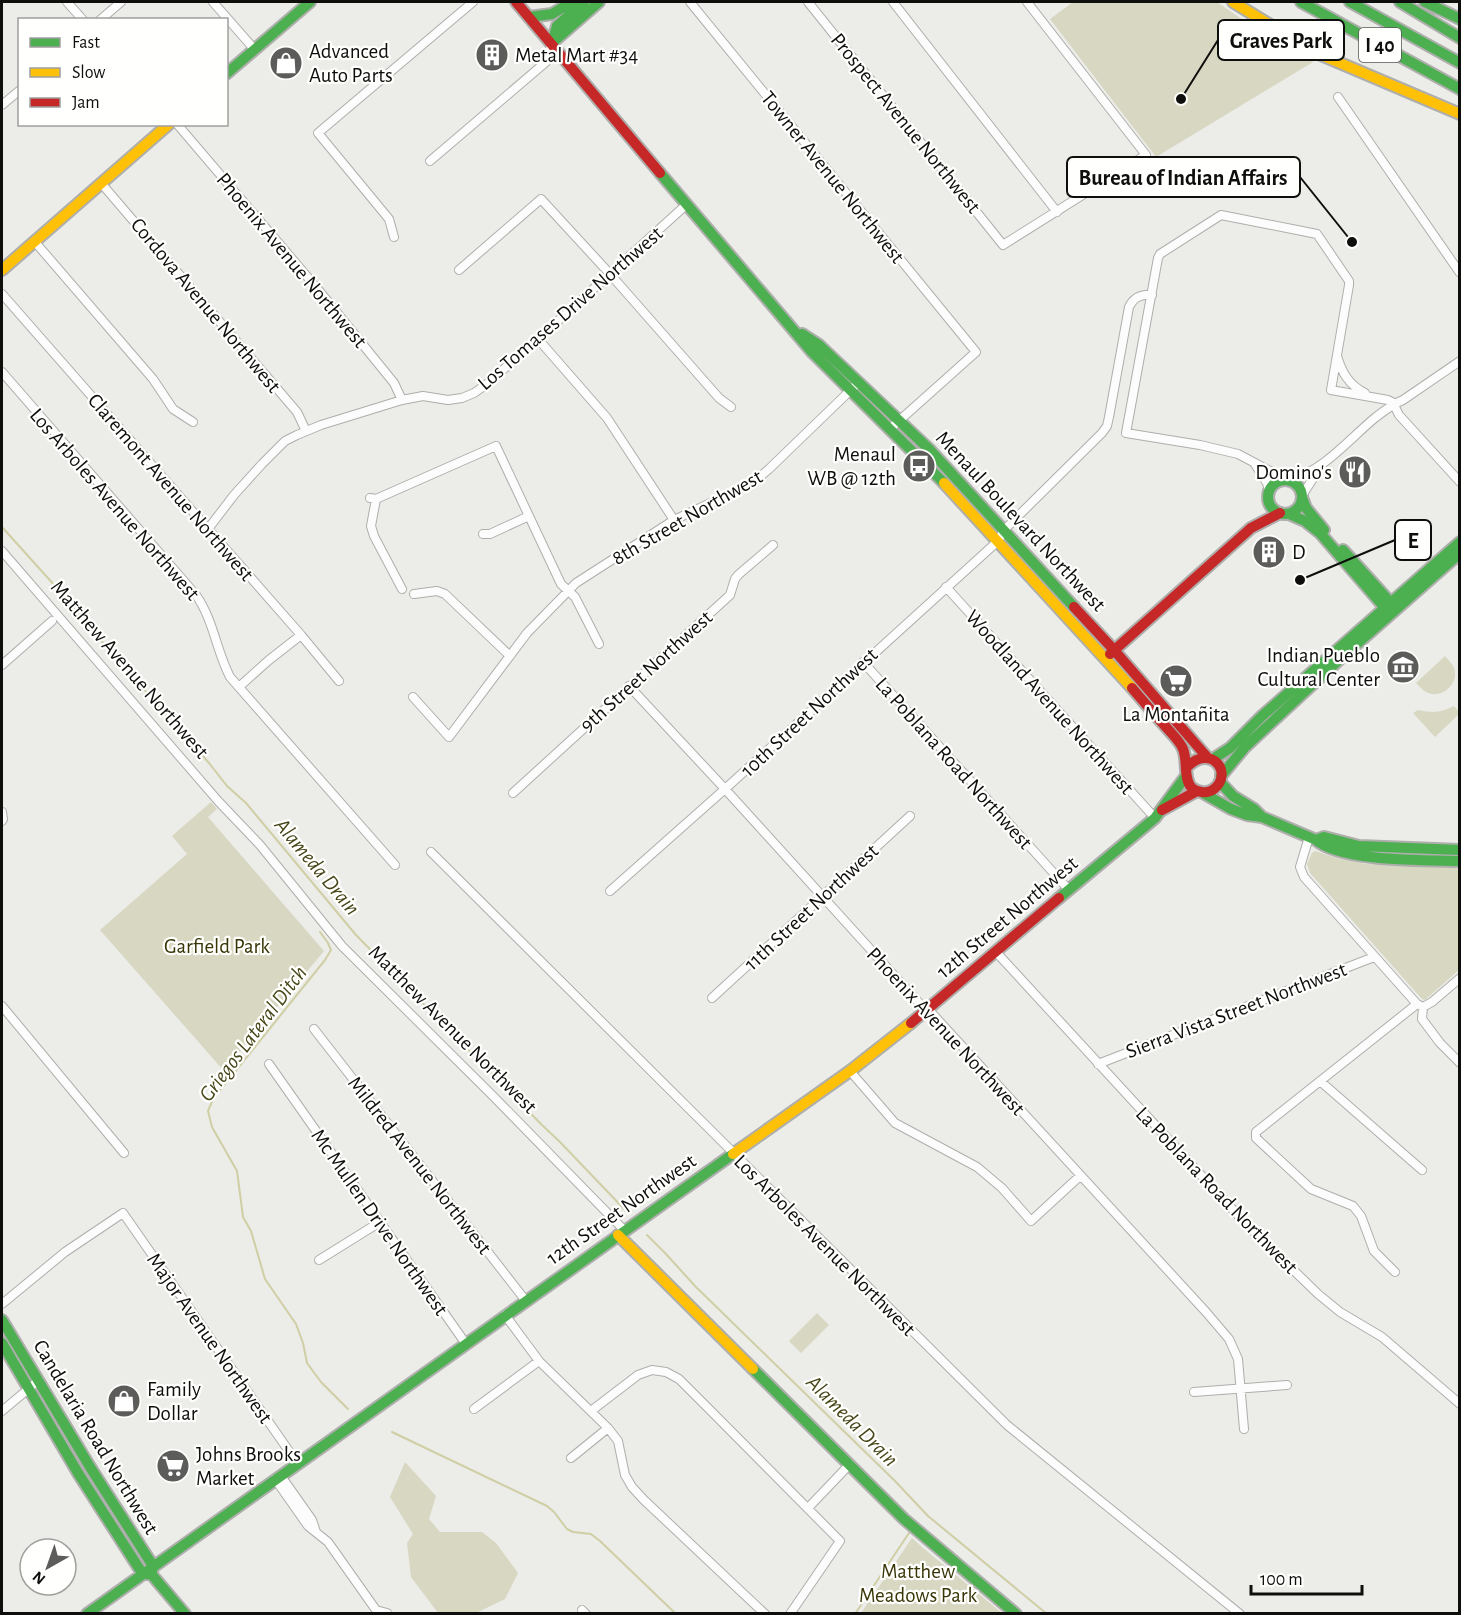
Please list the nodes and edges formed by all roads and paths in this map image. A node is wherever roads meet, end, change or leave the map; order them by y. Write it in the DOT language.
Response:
graph roads {
  1 [pos="67,2"];
  2 [pos="121,2"];
  3 [pos="213,2"];
  4 [pos="310,2"];
  5 [pos="473,2"];
  6 [pos="516,2"];
  7 [pos="572,2"];
  8 [pos="584,2"];
  9 [pos="599,2"];
  10 [pos="690,2"];
  11 [pos="808,2"];
  12 [pos="893,2"];
  13 [pos="1027,2"];
  14 [pos="1233,2"];
  15 [pos="1301,2"];
  16 [pos="1350,2"];
  17 [pos="1400,2"];
  18 [pos="1425,2"];
  19 [pos="529,17"];
  20 [pos="81,18"];
  21 [pos="102,18"];
  22 [pos="227,18"];
  23 [pos="228,19"];
  24 [pos="1460,19"];
  25 [pos="1460,38"];
  26 [pos="552,43"];
  27 [pos="255,50"];
  28 [pos="1460,63"];
  29 [pos="228,72"];
  30 [pos="1460,88"];
  31 [pos="18,92"];
  32 [pos="1338,96"];
  33 [pos="2,105"];
  34 [pos="1460,114"];
  35 [pos="167,126"];
  36 [pos="179,126"];
  37 [pos="430,161"];
  38 [pos="101,183"];
  39 [pos="686,205"];
  40 [pos="1057,212"];
  41 [pos="394,237"];
  42 [pos="35,242"];
  43 [pos="2,270"];
  44 [pos="459,270"];
  45 [pos="1460,273"];
  46 [pos="610,274"];
  47 [pos="2,294"];
  48 [pos="1152,296"];
  49 [pos="538,339"];
  50 [pos="1337,355"];
  51 [pos="1460,361"];
  52 [pos="2,372"];
  53 [pos="855,385"];
  54 [pos="1371,397"];
  55 [pos="402,400"];
  56 [pos="1394,403"];
  57 [pos="731,407"];
  58 [pos="900,420"];
  59 [pos="193,422"];
  60 [pos="891,428"];
  61 [pos="306,431"];
  62 [pos="1254,463"];
  63 [pos="1316,469"];
  64 [pos="1288,480"];
  65 [pos="1460,482"];
  66 [pos="1269,496"];
  67 [pos="1303,497"];
  68 [pos="1284,514"];
  69 [pos="529,516"];
  70 [pos="674,520"];
  71 [pos="1251,528"];
  72 [pos="208,529"];
  73 [pos="1004,530"];
  74 [pos="483,534"];
  75 [pos="998,541"];
  76 [pos="1460,542"];
  77 [pos="773,545"];
  78 [pos="2,551"];
  79 [pos="1460,553"];
  80 [pos="946,587"];
  81 [pos="402,589"];
  82 [pos="568,591"];
  83 [pos="414,594"];
  84 [pos="1390,607"];
  85 [pos="52,621"];
  86 [pos="301,635"];
  87 [pos="598,644"];
  88 [pos="1109,654"];
  89 [pos="510,656"];
  90 [pos="863,662"];
  91 [pos="2,665"];
  92 [pos="339,681"];
  93 [pos="240,686"];
  94 [pos="629,686"];
  95 [pos="413,697"];
  96 [pos="1210,758"];
  97 [pos="1187,772"];
  98 [pos="1221,779"];
  99 [pos="725,789"];
  100 [pos="1200,792"];
  101 [pos="513,793"];
  102 [pos="1157,815"];
  103 [pos="910,816"];
  104 [pos="1262,817"];
  105 [pos="1313,839"];
  106 [pos="1460,850"];
  107 [pos="431,852"];
  108 [pos="1460,861"];
  109 [pos="395,865"];
  110 [pos="1069,890"];
  111 [pos="610,891"];
  112 [pos="822,897"];
  113 [pos="996,952"];
  114 [pos="1374,957"];
  115 [pos="1458,981"];
  116 [pos="712,998"];
  117 [pos="2,1006"];
  118 [pos="1420,1006"];
  119 [pos="928,1009"];
  120 [pos="314,1029"];
  121 [pos="1460,1063"];
  122 [pos="269,1064"];
  123 [pos="1098,1064"];
  124 [pos="850,1071"];
  125 [pos="1320,1081"];
  126 [pos="124,1153"];
  127 [pos="733,1154"];
  128 [pos="1422,1170"];
  129 [pos="1080,1176"];
  130 [pos="380,1222"];
  131 [pos="621,1233"];
  132 [pos="319,1260"];
  133 [pos="1395,1272"];
  134 [pos="525,1301"];
  135 [pos="2,1304"];
  136 [pos="505,1315"];
  137 [pos="2,1320"];
  138 [pos="2,1343"];
  139 [pos="465,1344"];
  140 [pos="538,1361"];
  141 [pos="39,1380"];
  142 [pos="1287,1385"];
  143 [pos="29,1388"];
  144 [pos="1240,1388"];
  145 [pos="1194,1392"];
  146 [pos="1460,1404"];
  147 [pos="474,1408"];
  148 [pos="2,1411"];
  149 [pos="591,1412"];
  150 [pos="608,1428"];
  151 [pos="1244,1429"];
  152 [pos="571,1458"];
  153 [pos="298,1464"];
  154 [pos="850,1464"];
  155 [pos="278,1478"];
  156 [pos="808,1508"];
  157 [pos="149,1571"];
  158 [pos="387,1613"];
  159 [pos="87,1614"];
  160 [pos="185,1614"];
  161 [pos="765,1614"];
  162 [pos="790,1614"];
  163 [pos="1016,1614"];
  164 [pos="1240,1614"];
  1 -- 20 [label="street"];
  2 -- 21 [label="street"];
  3 -- 22 [label="street"];
  4 -- 27 [label="main road"];
  5 -- 41 [label="street"];
  6 -- 19 [label="main road, Menaul Boulevard Northwest"];
  7 -- 19 [label="main road"];
  8 -- 26 [label="main road"];
  9 -- 26 [label="main road"];
  10 -- 58 [label="street, Towner Avenue Northwest"];
  11 -- 40 [label="street, Prospect Avenue Northwest"];
  12 -- 40 [label="street"];
  13 -- 40 [label="street"];
  14 -- 34 [label="main road"];
  15 -- 30 [label="main road, I 40"];
  16 -- 28 [label="main road, I 40"];
  17 -- 25 [label="main road"];
  18 -- 24 [label="main road"];
  19 -- 26 [label="main road, Menaul Boulevard Northwest"];
  23 -- 27 [label="street"];
  26 -- 37 [label="street"];
  26 -- 39 [label="main road, Menaul Boulevard Northwest"];
  27 -- 29 [label="main road"];
  31 -- 33 [label="street"];
  32 -- 45 [label="street"];
  35 -- 38 [label="main road"];
  36 -- 55 [label="street, Phoenix Avenue Northwest"];
  38 -- 42 [label="main road"];
  38 -- 61 [label="street, Cordova Avenue Northwest"];
  39 -- 46 [label="street, Los Tomases Drive Northwest"];
  39 -- 53 [label="main road, Menaul Boulevard Northwest"];
  42 -- 43 [label="main road"];
  42 -- 59 [label="street"];
  44 -- 46 [label="street"];
  46 -- 49 [label="street, Los Tomases Drive Northwest"];
  46 -- 57 [label="street"];
  47 -- 72 [label="street, Claremont Avenue Northwest"];
  48 -- 50 [label="street"];
  48 -- 62 [label="street"];
  48 -- 73 [label="street, 10th Street Northwest"];
  49 -- 55 [label="street, Los Tomases Drive Northwest"];
  49 -- 70 [label="street"];
  50 -- 54 [label="street"];
  50 -- 54 [label="street"];
  51 -- 56 [label="street"];
  52 -- 93 [label="street, Los Arboles Avenue Northwest"];
  53 -- 58 [label="main road, Menaul Boulevard Northwest"];
  53 -- 60 [label="main road, Menaul Boulevard Northwest"];
  53 -- 70 [label="street, 8th Street Northwest"];
  54 -- 56 [label="street"];
  55 -- 61 [label="street, Los Tomases Drive Northwest"];
  56 -- 63 [label="street"];
  56 -- 65 [label="street"];
  58 -- 60 [label="street"];
  58 -- 73 [label="main road, Menaul Boulevard Northwest"];
  60 -- 75 [label="main road, Menaul Boulevard Northwest"];
  61 -- 72 [label="street, Los Tomases Drive Northwest"];
  62 -- 64 [label="street"];
  62 -- 66 [label="street"];
  63 -- 64 [label="street"];
  63 -- 67 [label="street"];
  64 -- 66 [label="main road"];
  64 -- 67 [label="main road"];
  66 -- 68 [label="main road"];
  66 -- 71 [label="main road"];
  67 -- 68 [label="main road"];
  67 -- 84 [label="main road"];
  68 -- 71 [label="main road"];
  68 -- 84 [label="main road"];
  69 -- 74 [label="street"];
  69 -- 81 [label="street"];
  69 -- 82 [label="street"];
  70 -- 82 [label="street, 8th Street Northwest"];
  71 -- 88 [label="main road"];
  72 -- 86 [label="street, Claremont Avenue Northwest"];
  73 -- 75 [label="street, 10th Street Northwest"];
  73 -- 88 [label="main road, Menaul Boulevard Northwest"];
  75 -- 80 [label="street, 10th Street Northwest"];
  75 -- 88 [label="main road, Menaul Boulevard Northwest"];
  76 -- 84 [label="main road"];
  77 -- 94 [label="street, 9th Street Northwest"];
  78 -- 131 [label="street, Matthew Avenue Northwest"];
  79 -- 84 [label="main road"];
  80 -- 90 [label="street, 10th Street Northwest"];
  80 -- 102 [label="street, Woodland Avenue Northwest"];
  82 -- 87 [label="street"];
  82 -- 89 [label="street, 8th Street Northwest"];
  83 -- 89 [label="street"];
  84 -- 96 [label="main road"];
  84 -- 98 [label="main road"];
  85 -- 91 [label="street"];
  86 -- 92 [label="street, Claremont Avenue Northwest"];
  86 -- 93 [label="street"];
  88 -- 96 [label="main road, Menaul Boulevard Northwest"];
  88 -- 97 [label="main road"];
  89 -- 95 [label="street, 8th Street Northwest"];
  90 -- 99 [label="street, 10th Street Northwest"];
  90 -- 110 [label="street, La Poblana Road Northwest"];
  93 -- 109 [label="street, Los Arboles Avenue Northwest"];
  94 -- 99 [label="street, Phoenix Avenue Northwest"];
  94 -- 101 [label="street, 9th Street Northwest"];
  96 -- 97 [label="main road"];
  96 -- 98 [label="main road"];
  97 -- 100 [label="main road"];
  97 -- 102 [label="main road, 12th Street Northwest"];
  98 -- 100 [label="main road"];
  98 -- 104 [label="main road"];
  99 -- 111 [label="street, 10th Street Northwest"];
  99 -- 112 [label="street, Phoenix Avenue Northwest"];
  100 -- 102 [label="main road, 12th Street Northwest"];
  100 -- 104 [label="main road"];
  102 -- 110 [label="main road, 12th Street Northwest"];
  103 -- 112 [label="street, 11th Street Northwest"];
  104 -- 105 [label="main road"];
  105 -- 106 [label="main road"];
  105 -- 108 [label="main road"];
  105 -- 114 [label="street"];
  107 -- 127 [label="street, Los Arboles Avenue Northwest"];
  110 -- 113 [label="main road, 12th Street Northwest"];
  112 -- 116 [label="street, 11th Street Northwest"];
  112 -- 119 [label="street, Phoenix Avenue Northwest"];
  113 -- 119 [label="main road, 12th Street Northwest"];
  113 -- 123 [label="street, La Poblana Road Northwest"];
  114 -- 118 [label="street"];
  114 -- 123 [label="street, Sierra Vista Street Northwest"];
  115 -- 118 [label="street"];
  117 -- 126 [label="street"];
  118 -- 121 [label="street"];
  118 -- 125 [label="street"];
  119 -- 124 [label="main road, 12th Street Northwest"];
  119 -- 129 [label="street, Phoenix Avenue Northwest"];
  120 -- 134 [label="street, Mildred Avenue Northwest"];
  122 -- 130 [label="street, Mc Mullen Drive Northwest"];
  123 -- 146 [label="street, La Poblana Road Northwest"];
  124 -- 127 [label="main road, 12th Street Northwest"];
  124 -- 129 [label="street"];
  125 -- 128 [label="street"];
  125 -- 133 [label="street"];
  127 -- 131 [label="main road, 12th Street Northwest"];
  127 -- 164 [label="street, Los Arboles Avenue Northwest"];
  129 -- 144 [label="street, Phoenix Avenue Northwest"];
  130 -- 132 [label="street"];
  130 -- 139 [label="street, Mc Mullen Drive Northwest"];
  131 -- 134 [label="main road, 12th Street Northwest"];
  131 -- 154 [label="main road, Matthew Avenue Northwest"];
  134 -- 136 [label="main road, 12th Street Northwest"];
  135 -- 153 [label="street, Major Avenue Northwest"];
  136 -- 139 [label="main road, 12th Street Northwest"];
  136 -- 140 [label="street"];
  137 -- 141 [label="main road, Candelaria Road Northwest"];
  138 -- 143 [label="main road, Candelaria Road Northwest"];
  139 -- 153 [label="main road, 12th Street Northwest"];
  140 -- 147 [label="street"];
  140 -- 149 [label="street"];
  141 -- 143 [label="street"];
  141 -- 157 [label="main road, Candelaria Road Northwest"];
  142 -- 144 [label="street"];
  143 -- 148 [label="street"];
  143 -- 157 [label="main road, Candelaria Road Northwest"];
  144 -- 145 [label="street"];
  144 -- 151 [label="street, Phoenix Avenue Northwest"];
  149 -- 150 [label="street"];
  149 -- 156 [label="street"];
  150 -- 152 [label="street"];
  150 -- 161 [label="street"];
  153 -- 155 [label="main road, 12th Street Northwest"];
  154 -- 156 [label="street"];
  154 -- 163 [label="main road, Matthew Avenue Northwest"];
  155 -- 157 [label="main road, 12th Street Northwest"];
  155 -- 158 [label="street"];
  156 -- 162 [label="street"];
  157 -- 159 [label="main road, 12th Street Northwest"];
  157 -- 160 [label="main road, Candelaria Road Northwest"];
}
